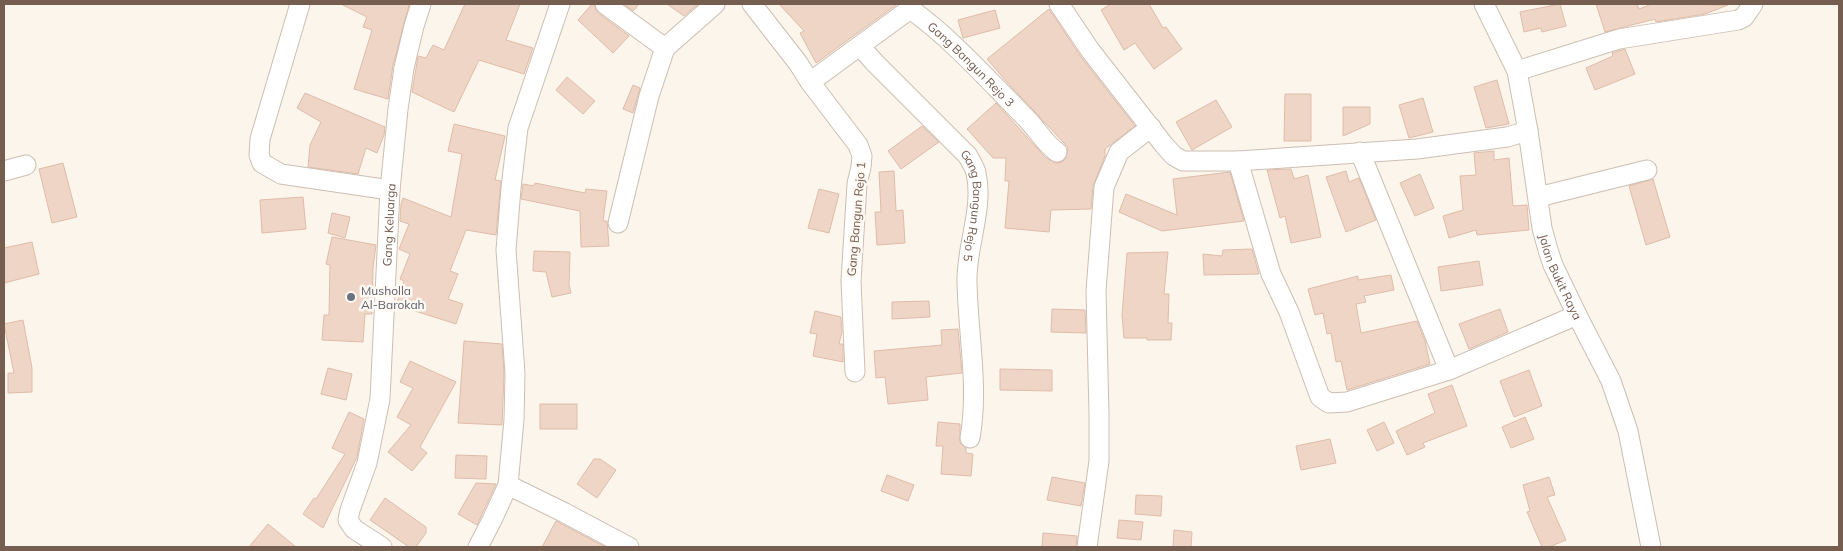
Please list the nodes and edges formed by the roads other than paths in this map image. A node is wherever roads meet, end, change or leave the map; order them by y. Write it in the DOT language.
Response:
graph roads {
  1 [pos="300,4"];
  2 [pos="421,4"];
  3 [pos="560,4"];
  4 [pos="605,4"];
  5 [pos="715,4"];
  6 [pos="752,4"];
  7 [pos="1059,4"];
  8 [pos="1484,4"];
  9 [pos="1753,4"];
  10 [pos="860,46"];
  11 [pos="665,48"];
  12 [pos="1517,71"];
  13 [pos="810,82"];
  14 [pos="1150,127"];
  15 [pos="1528,131"];
  16 [pos="1057,152"];
  17 [pos="1360,152"];
  18 [pos="1238,161"];
  19 [pos="26,165"];
  20 [pos="4,170"];
  21 [pos="1647,170"];
  22 [pos="390,190"];
  23 [pos="1538,197"];
  24 [pos="618,222"];
  25 [pos="1577,315"];
  26 [pos="1448,370"];
  27 [pos="854,372"];
  28 [pos="970,438"];
  29 [pos="508,485"];
  30 [pos="382,547"];
  31 [pos="478,547"];
  32 [pos="629,547"];
  33 [pos="1087,547"];
  34 [pos="1651,547"];
  1 -- 22 [label="street"];
  2 -- 22 [label="street, Gang Keluarga"];
  3 -- 29 [label="street"];
  4 -- 11 [label="street"];
  5 -- 11 [label="street"];
  6 -- 13 [label="street"];
  7 -- 14 [label="street"];
  8 -- 12 [label="street, Jalan Bukit Raya"];
  9 -- 12 [label="street"];
  10 -- 13 [label="street, Gang Bangun Rejo 3"];
  10 -- 16 [label="street, Gang Bangun Rejo 3"];
  10 -- 28 [label="street, Gang Bangun Rejo 5"];
  11 -- 24 [label="street"];
  12 -- 15 [label="street, Jalan Bukit Raya"];
  13 -- 27 [label="street, Gang Bangun Rejo 1"];
  14 -- 18 [label="street"];
  14 -- 33 [label="street"];
  15 -- 17 [label="street"];
  15 -- 23 [label="street, Jalan Bukit Raya"];
  17 -- 18 [label="street"];
  17 -- 26 [label="street"];
  18 -- 26 [label="street"];
  19 -- 20 [label="street"];
  21 -- 23 [label="street"];
  22 -- 30 [label="street, Gang Keluarga"];
  23 -- 25 [label="street, Jalan Bukit Raya"];
  25 -- 26 [label="street"];
  25 -- 34 [label="street, Jalan Bukit Raya"];
  29 -- 31 [label="street"];
  29 -- 32 [label="street"];
}
